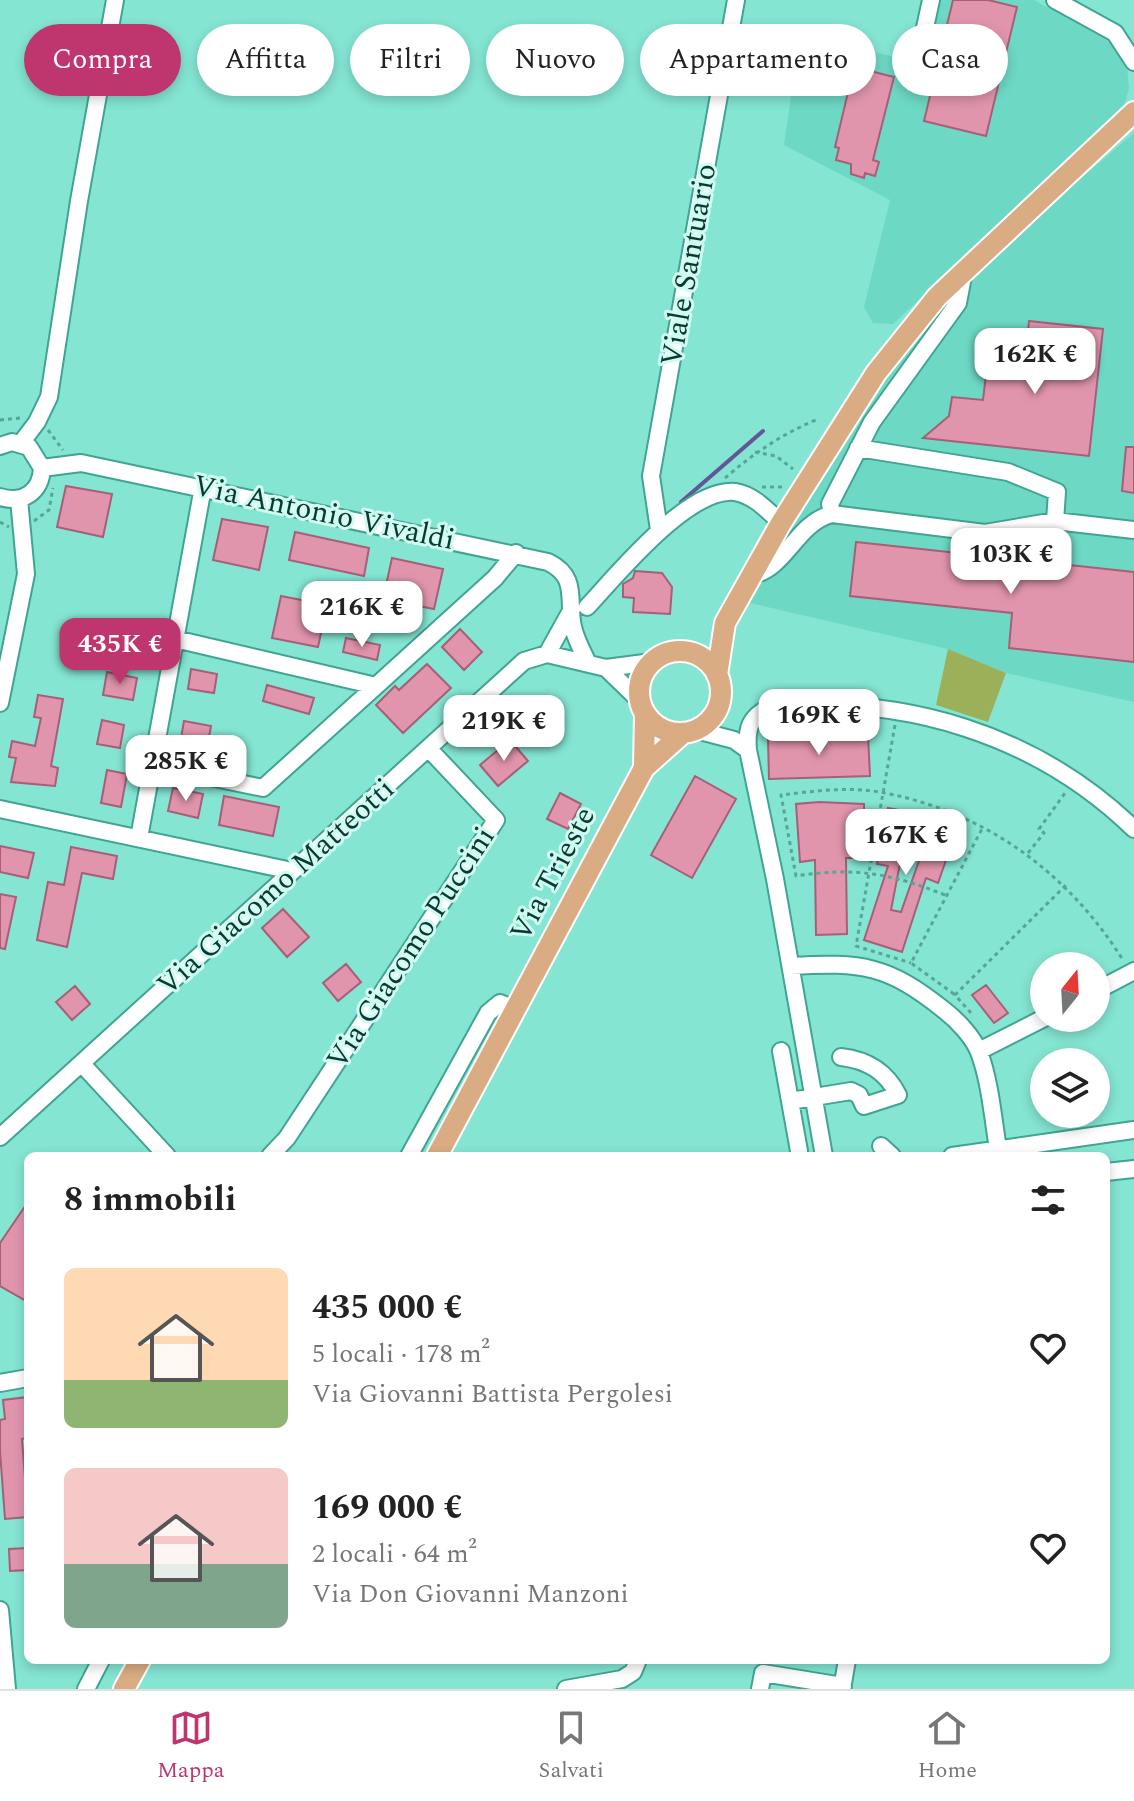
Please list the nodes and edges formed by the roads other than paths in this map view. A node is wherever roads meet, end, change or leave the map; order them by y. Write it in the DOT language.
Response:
graph roads {
  1 [pos="115,0"];
  2 [pos="736,0"];
  3 [pos="931,0"];
  4 [pos="1055,0"];
  5 [pos="926,24"];
  6 [pos="1115,33"];
  7 [pos="1134,34"];
  8 [pos="1134,62"];
  9 [pos="1132,108"];
  10 [pos="964,271"];
  11 [pos="21,443"];
  12 [pos="0,446"];
  13 [pos="858,448"];
  14 [pos="42,468"];
  15 [pos="203,487"];
  16 [pos="0,497"];
  17 [pos="19,499"];
  18 [pos="832,514"];
  19 [pos="1055,521"];
  20 [pos="781,523"];
  21 [pos="659,530"];
  22 [pos="1134,530"];
  23 [pos="516,553"];
  24 [pos="752,575"];
  25 [pos="580,608"];
  26 [pos="725,623"];
  27 [pos="175,639"];
  28 [pos="684,651"];
  29 [pos="547,654"];
  30 [pos="652,662"];
  31 [pos="588,663"];
  32 [pos="606,668"];
  33 [pos="717,675"];
  34 [pos="376,686"];
  35 [pos="0,703"];
  36 [pos="643,707"];
  37 [pos="689,731"];
  38 [pos="428,748"];
  39 [pos="748,750"];
  40 [pos="152,765"];
  41 [pos="644,768"];
  42 [pos="0,809"];
  43 [pos="1134,829"];
  44 [pos="139,838"];
  45 [pos="292,871"];
  46 [pos="791,966"];
  47 [pos="1132,972"];
  48 [pos="1110,984"];
  49 [pos="515,1009"];
  50 [pos="1030,1025"];
  51 [pos="986,1047"];
  52 [pos="781,1051"];
  53 [pos="841,1057"];
  54 [pos="82,1064"];
  55 [pos="813,1097"];
  56 [pos="790,1101"];
  57 [pos="1134,1130"];
  58 [pos="0,1137"];
  59 [pos="998,1149"];
  60 [pos="799,1151"];
  61 [pos="163,1152"];
  62 [pos="274,1152"];
  63 [pos="411,1152"];
  64 [pos="439,1152"];
  65 [pos="823,1152"];
  66 [pos="978,1152"];
  67 [pos="1134,1169"];
  68 [pos="1110,1172"];
  69 [pos="24,1379"];
  70 [pos="0,1383"];
  71 [pos="0,1610"];
  72 [pos="99,1664"];
  73 [pos="138,1664"];
  74 [pos="636,1664"];
  75 [pos="846,1664"];
  76 [pos="763,1674"];
  77 [pos="842,1688"];
  78 [pos="7,1689"];
  79 [pos="86,1689"];
  80 [pos="124,1689"];
  81 [pos="566,1689"];
  1 -- 11 [label="street"];
  2 -- 21 [label="street, Viale Santuario"];
  3 -- 5 [label="street"];
  4 -- 6 [label="street"];
  6 -- 7 [label="street"];
  6 -- 8 [label="street"];
  9 -- 10 [label="main road"];
  10 -- 13 [label="street"];
  10 -- 20 [label="main road"];
  11 -- 12 [label="street"];
  11 -- 14 [label="street"];
  13 -- 18 [label="street"];
  13 -- 19 [label="street"];
  14 -- 15 [label="street, Via Antonio Vivaldi"];
  14 -- 17 [label="street"];
  15 -- 23 [label="street, Via Antonio Vivaldi"];
  15 -- 27 [label="street"];
  16 -- 17 [label="street"];
  17 -- 35 [label="street"];
  18 -- 19 [label="street"];
  18 -- 24 [label="street"];
  19 -- 22 [label="street"];
  20 -- 21 [label="street"];
  20 -- 24 [label="main road"];
  21 -- 25 [label="street"];
  23 -- 25 [label="street, Via Antonio Vivaldi"];
  23 -- 34 [label="street"];
  24 -- 26 [label="main road"];
  25 -- 29 [label="street"];
  25 -- 31 [label="street, Via Antonio Vivaldi"];
  26 -- 28 [label="main road"];
  26 -- 33 [label="main road"];
  27 -- 34 [label="street"];
  27 -- 40 [label="street"];
  28 -- 30 [label="main road"];
  28 -- 33 [label="main road"];
  29 -- 31 [label="street"];
  29 -- 38 [label="street, Via Giacomo Matteotti"];
  30 -- 32 [label="street"];
  30 -- 36 [label="main road"];
  31 -- 32 [label="street"];
  32 -- 36 [label="street"];
  33 -- 37 [label="main road"];
  34 -- 40 [label="street"];
  36 -- 37 [label="main road"];
  36 -- 41 [label="main road"];
  37 -- 39 [label="street"];
  37 -- 41 [label="main road"];
  38 -- 45 [label="street, Via Giacomo Matteotti"];
  38 -- 62 [label="street, Via Giacomo Puccini"];
  39 -- 43 [label="street"];
  39 -- 46 [label="street"];
  40 -- 44 [label="street"];
  41 -- 49 [label="main road, Via Trieste"];
  42 -- 44 [label="street"];
  44 -- 45 [label="street"];
  45 -- 54 [label="street, Via Giacomo Matteotti"];
  46 -- 51 [label="street"];
  46 -- 55 [label="street"];
  47 -- 48 [label="street"];
  49 -- 63 [label="street"];
  49 -- 64 [label="main road, Via Trieste"];
  50 -- 51 [label="street"];
  51 -- 59 [label="street"];
  52 -- 56 [label="street"];
  53 -- 55 [label="street"];
  54 -- 58 [label="street, Via Giacomo Matteotti"];
  54 -- 61 [label="street"];
  55 -- 56 [label="street"];
  55 -- 65 [label="street"];
  56 -- 60 [label="street"];
  57 -- 59 [label="street"];
  59 -- 66 [label="street"];
  67 -- 68 [label="street"];
  69 -- 70 [label="street"];
  71 -- 78 [label="street"];
  72 -- 79 [label="street"];
  73 -- 80 [label="main road"];
  74 -- 81 [label="street"];
  75 -- 77 [label="street"];
  76 -- 77 [label="street"];
}
